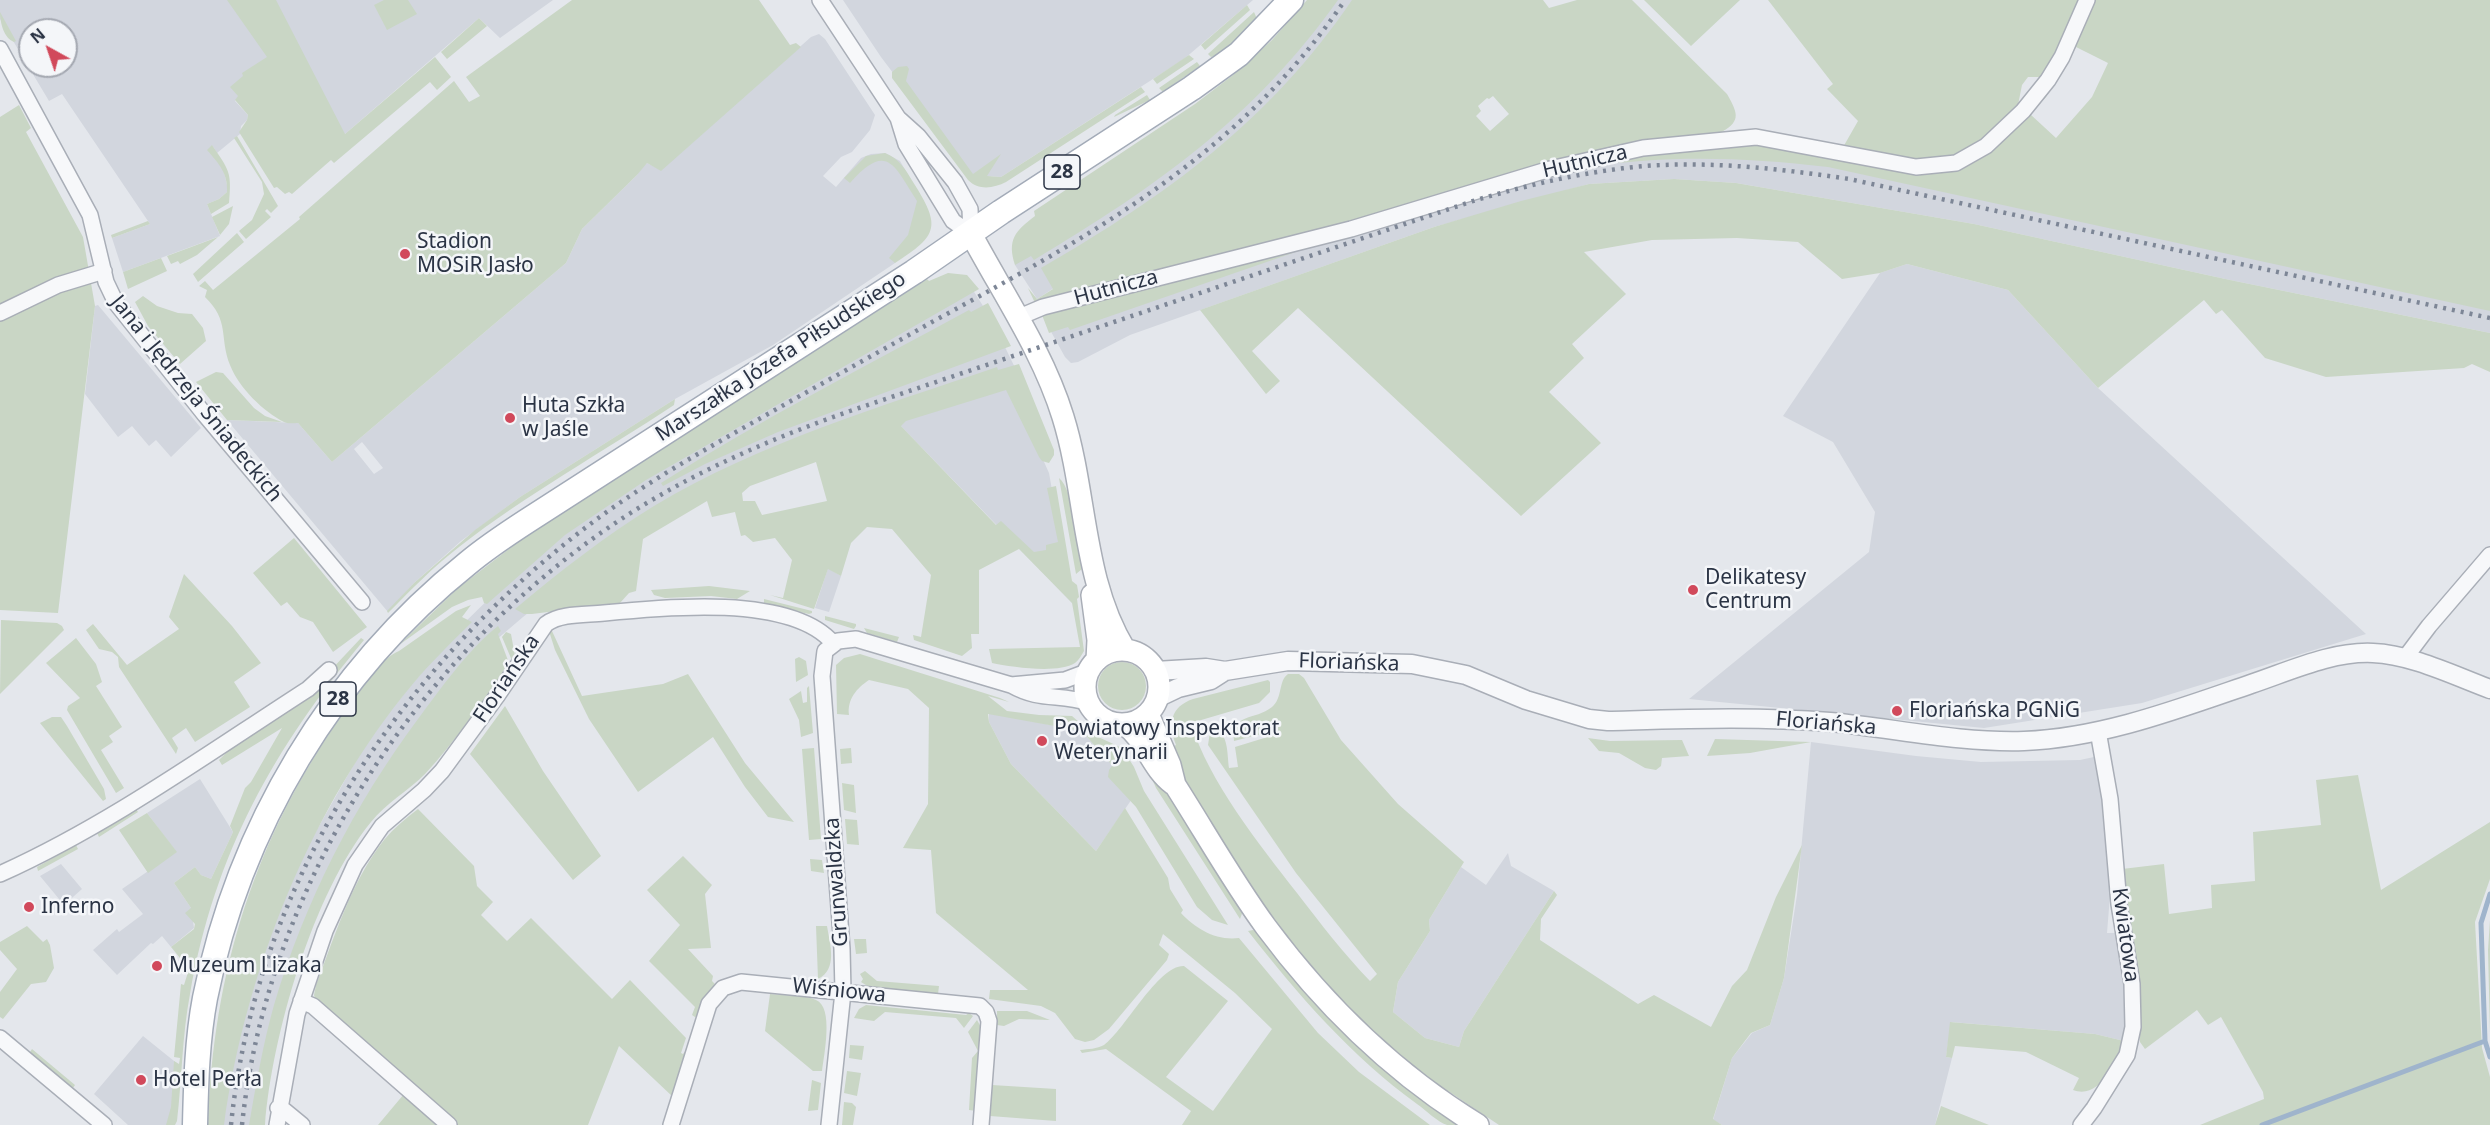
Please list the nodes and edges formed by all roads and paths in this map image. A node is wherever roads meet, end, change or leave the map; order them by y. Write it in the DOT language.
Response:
graph roads {
  1 [pos="820,0"];
  2 [pos="1291,0"];
  3 [pos="2087,0"];
  4 [pos="0,49"];
  5 [pos="898,118"];
  6 [pos="970,234"];
  7 [pos="104,271"];
  8 [pos="0,313"];
  9 [pos="1017,318"];
  10 [pos="2490,555"];
  11 [pos="1092,564"];
  12 [pos="362,602"];
  13 [pos="833,643"];
  14 [pos="1125,650"];
  15 [pos="2405,658"];
  16 [pos="1093,666"];
  17 [pos="329,670"];
  18 [pos="1155,671"];
  19 [pos="1225,671"];
  20 [pos="1011,685"];
  21 [pos="2490,689"];
  22 [pos="1089,703"];
  23 [pos="1153,706"];
  24 [pos="1125,724"];
  25 [pos="2098,731"];
  26 [pos="1176,785"];
  27 [pos="0,874"];
  28 [pos="843,992"];
  29 [pos="301,1001"];
  30 [pos="0,1038"];
  31 [pos="278,1108"];
  32 [pos="104,1125"];
  33 [pos="195,1125"];
  34 [pos="277,1125"];
  35 [pos="302,1125"];
  36 [pos="449,1125"];
  37 [pos="671,1125"];
  38 [pos="829,1125"];
  39 [pos="981,1125"];
  40 [pos="1478,1125"];
  41 [pos="2081,1125"];
  1 -- 5 [label="street"];
  2 -- 6 [label="main road, Marszałka Józefa Piłsudskiego / 28"];
  3 -- 9 [label="street, Hutnicza"];
  4 -- 7 [label="street, Jana i Jędrzeja Śniadeckich"];
  5 -- 6 [label="street"];
  5 -- 6 [label="street"];
  6 -- 9 [label="main road"];
  6 -- 33 [label="main road, Marszałka Józefa Piłsudskiego / 28"];
  7 -- 8 [label="street"];
  7 -- 12 [label="street, Jana i Jędrzeja Śniadeckich"];
  9 -- 11 [label="main road"];
  10 -- 15 [label="street"];
  11 -- 14 [label="main road"];
  11 -- 16 [label="main road"];
  13 -- 20 [label="street"];
  13 -- 28 [label="street, Grunwaldzka"];
  13 -- 29 [label="street, Floriańska"];
  14 -- 16 [label="main road"];
  14 -- 18 [label="main road"];
  15 -- 21 [label="street, Floriańska"];
  15 -- 25 [label="street, Floriańska"];
  16 -- 20 [label="street"];
  16 -- 22 [label="main road"];
  17 -- 27 [label="street"];
  18 -- 19 [label="street, Floriańska"];
  18 -- 23 [label="main road"];
  19 -- 23 [label="street, Floriańska"];
  19 -- 25 [label="street, Floriańska"];
  20 -- 22 [label="street"];
  22 -- 24 [label="main road"];
  23 -- 24 [label="main road"];
  23 -- 26 [label="main road"];
  24 -- 26 [label="main road"];
  25 -- 41 [label="street, Kwiatowa"];
  26 -- 40 [label="main road"];
  28 -- 37 [label="street, Wiśniowa"];
  28 -- 38 [label="street, Grunwaldzka"];
  28 -- 39 [label="street, Wiśniowa"];
  29 -- 31 [label="street, Floriańska"];
  29 -- 36 [label="street"];
  30 -- 32 [label="street"];
  31 -- 34 [label="street, Floriańska"];
  31 -- 35 [label="street"];
}
